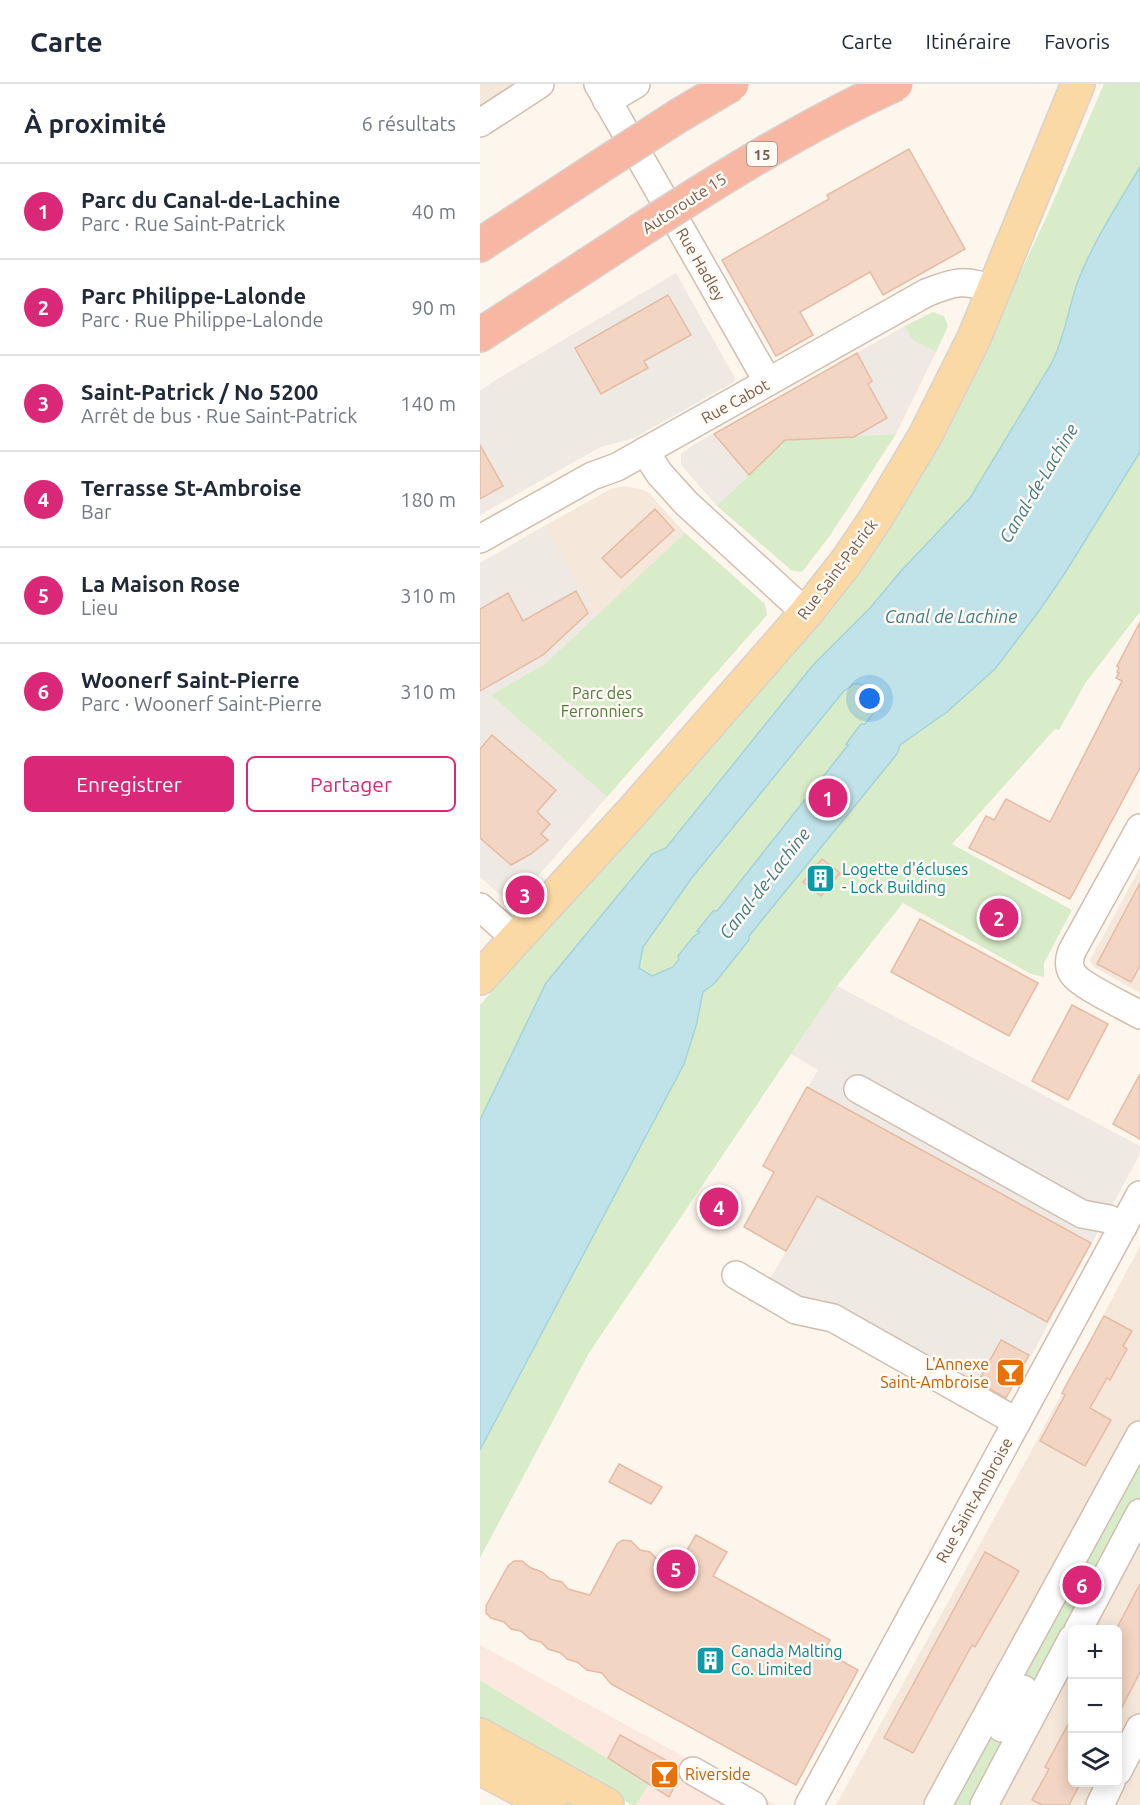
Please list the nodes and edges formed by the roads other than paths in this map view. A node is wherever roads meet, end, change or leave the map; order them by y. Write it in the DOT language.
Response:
graph roads {
  1 [pos="540,84"];
  2 [pos="636,84"];
  3 [pos="732,84"];
  4 [pos="896,84"];
  5 [pos="1078,84"];
  6 [pos="603,93"];
  7 [pos="480,123"];
  8 [pos="480,245"];
  9 [pos="993,290"];
  10 [pos="480,335"];
  11 [pos="768,382"];
  12 [pos="645,451"];
  13 [pos="480,539"];
  14 [pos="806,613"];
  15 [pos="1140,828"];
  16 [pos="480,907"];
  17 [pos="515,938"];
  18 [pos="480,978"];
  19 [pos="1140,1015"];
  20 [pos="858,1089"];
  21 [pos="1140,1195"];
  22 [pos="1123,1227"];
  23 [pos="736,1275"];
  24 [pos="1017,1422"];
  25 [pos="1140,1435"];
  26 [pos="1140,1513"];
  27 [pos="1092,1522"];
  28 [pos="1109,1572"];
  29 [pos="1083,1620"];
  30 [pos="1036,1624"];
  31 [pos="1068,1647"];
  32 [pos="998,1715"];
  33 [pos="1140,1728"];
  34 [pos="480,1735"];
  35 [pos="1011,1755"];
  36 [pos="480,1768"];
  37 [pos="693,1771"];
  38 [pos="1123,1772"];
  39 [pos="550,1805"];
  40 [pos="607,1805"];
  41 [pos="753,1805"];
  42 [pos="809,1805"];
  43 [pos="938,1805"];
  44 [pos="984,1805"];
  45 [pos="1100,1805"];
  1 -- 7 [label="street"];
  2 -- 6 [label="street"];
  3 -- 8 [label="highway, bridge"];
  4 -- 10 [label="highway, Autoroute 15 / 15, bridge"];
  5 -- 9 [label="main road, Rue Saint-Patrick"];
  6 -- 11 [label="street, Rue Hadley"];
  9 -- 11 [label="street, Rue Cabot"];
  9 -- 14 [label="main road, Rue Saint-Patrick"];
  11 -- 12 [label="street, Rue Cabot"];
  12 -- 13 [label="street, Rue Cabot"];
  12 -- 14 [label="street"];
  14 -- 17 [label="main road, Rue Saint-Patrick"];
  15 -- 19 [label="street"];
  16 -- 17 [label="street"];
  17 -- 18 [label="main road, Rue Saint-Patrick"];
  20 -- 22 [label="street"];
  21 -- 22 [label="street, Rue Saint-Ambroise"];
  22 -- 24 [label="street, Rue Saint-Ambroise"];
  23 -- 24 [label="street"];
  24 -- 42 [label="street, Rue Saint-Ambroise"];
  25 -- 27 [label="street"];
  26 -- 28 [label="street"];
  27 -- 28 [label="street"];
  27 -- 30 [label="street"];
  28 -- 29 [label="street"];
  29 -- 30 [label="street"];
  30 -- 32 [label="street"];
  31 -- 35 [label="street"];
  32 -- 35 [label="street"];
  32 -- 43 [label="street"];
  33 -- 38 [label="street"];
  34 -- 40 [label="main road"];
  35 -- 44 [label="street"];
  36 -- 39 [label="main road"];
  37 -- 41 [label="street"];
  38 -- 45 [label="street"];
}
